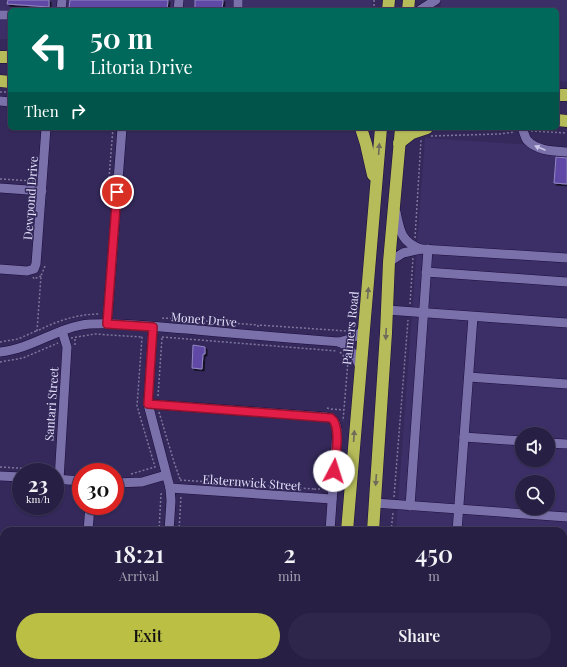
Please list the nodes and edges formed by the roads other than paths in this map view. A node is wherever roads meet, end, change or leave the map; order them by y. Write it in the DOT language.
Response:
graph roads {
  1 [pos="436,0"];
  2 [pos="423,8"];
  3 [pos="46,130"];
  4 [pos="122,130"];
  5 [pos="362,130"];
  6 [pos="381,130"];
  7 [pos="401,130"];
  8 [pos="523,130"];
  9 [pos="426,133"];
  10 [pos="399,143"];
  11 [pos="567,152"];
  12 [pos="0,188"];
  13 [pos="376,188"];
  14 [pos="42,191"];
  15 [pos="394,202"];
  16 [pos="419,249"];
  17 [pos="567,258"];
  18 [pos="389,262"];
  19 [pos="0,269"];
  20 [pos="426,272"];
  21 [pos="567,282"];
  22 [pos="387,310"];
  23 [pos="423,313"];
  24 [pos="473,317"];
  25 [pos="365,322"];
  26 [pos="567,323"];
  27 [pos="107,324"];
  28 [pos="153,327"];
  29 [pos="63,335"];
  30 [pos="339,346"];
  31 [pos="0,352"];
  32 [pos="360,367"];
  33 [pos="469,377"];
  34 [pos="567,384"];
  35 [pos="148,404"];
  36 [pos="464,437"];
  37 [pos="515,441"];
  38 [pos="555,443"];
  39 [pos="567,444"];
  40 [pos="58,463"];
  41 [pos="166,475"];
  42 [pos="0,476"];
  43 [pos="12,477"];
  44 [pos="124,484"];
  45 [pos="170,488"];
  46 [pos="332,499"];
  47 [pos="375,503"];
  48 [pos="410,506"];
  49 [pos="459,509"];
  50 [pos="89,515"];
  51 [pos="567,517"];
  52 [pos="88,527"];
  53 [pos="169,527"];
  54 [pos="330,527"];
  55 [pos="347,527"];
  56 [pos="373,527"];
  57 [pos="457,527"];
  1 -- 2 [label="street"];
  3 -- 14 [label="street, Dewpond Drive"];
  4 -- 27 [label="street"];
  5 -- 13 [label="highway"];
  13 -- 6 [label="highway, Palmers Road, one-way"];
  7 -- 10 [label="highway"];
  11 -- 8 [label="street, one-way"];
  9 -- 10 [label="highway"];
  10 -- 15 [label="highway"];
  12 -- 14 [label="street"];
  25 -- 13 [label="highway, Palmers Road, one-way"];
  14 -- 19 [label="street, Dewpond Drive"];
  15 -- 16 [label="street"];
  15 -- 18 [label="highway"];
  16 -- 17 [label="street"];
  16 -- 18 [label="street"];
  16 -- 20 [label="street"];
  18 -- 22 [label="highway"];
  20 -- 21 [label="street"];
  20 -- 23 [label="street"];
  22 -- 23 [label="street"];
  22 -- 47 [label="highway, one-way"];
  23 -- 24 [label="street"];
  23 -- 48 [label="street"];
  24 -- 26 [label="street"];
  24 -- 33 [label="street"];
  25 -- 30 [label="street, Monet Drive"];
  25 -- 32 [label="highway, Palmers Road"];
  27 -- 28 [label="street, Monet Drive"];
  27 -- 29 [label="street, Monet Drive"];
  28 -- 30 [label="street, Monet Drive"];
  28 -- 35 [label="street"];
  29 -- 31 [label="street, Monet Drive"];
  29 -- 40 [label="street, Santari Street"];
  30 -- 32 [label="street"];
  55 -- 32 [label="highway, Palmers Road, one-way"];
  33 -- 34 [label="street"];
  33 -- 36 [label="street"];
  35 -- 41 [label="street"];
  35 -- 46 [label="street"];
  36 -- 37 [label="street"];
  36 -- 49 [label="street"];
  38 -- 39 [label="street"];
  41 -- 44 [label="street"];
  41 -- 45 [label="street"];
  42 -- 43 [label="street"];
  45 -- 46 [label="street, Elsternwick Street"];
  45 -- 53 [label="street"];
  46 -- 54 [label="street"];
  47 -- 48 [label="street"];
  47 -- 56 [label="highway"];
  48 -- 49 [label="street"];
  49 -- 51 [label="street"];
  49 -- 57 [label="street"];
  50 -- 52 [label="street"];
}
